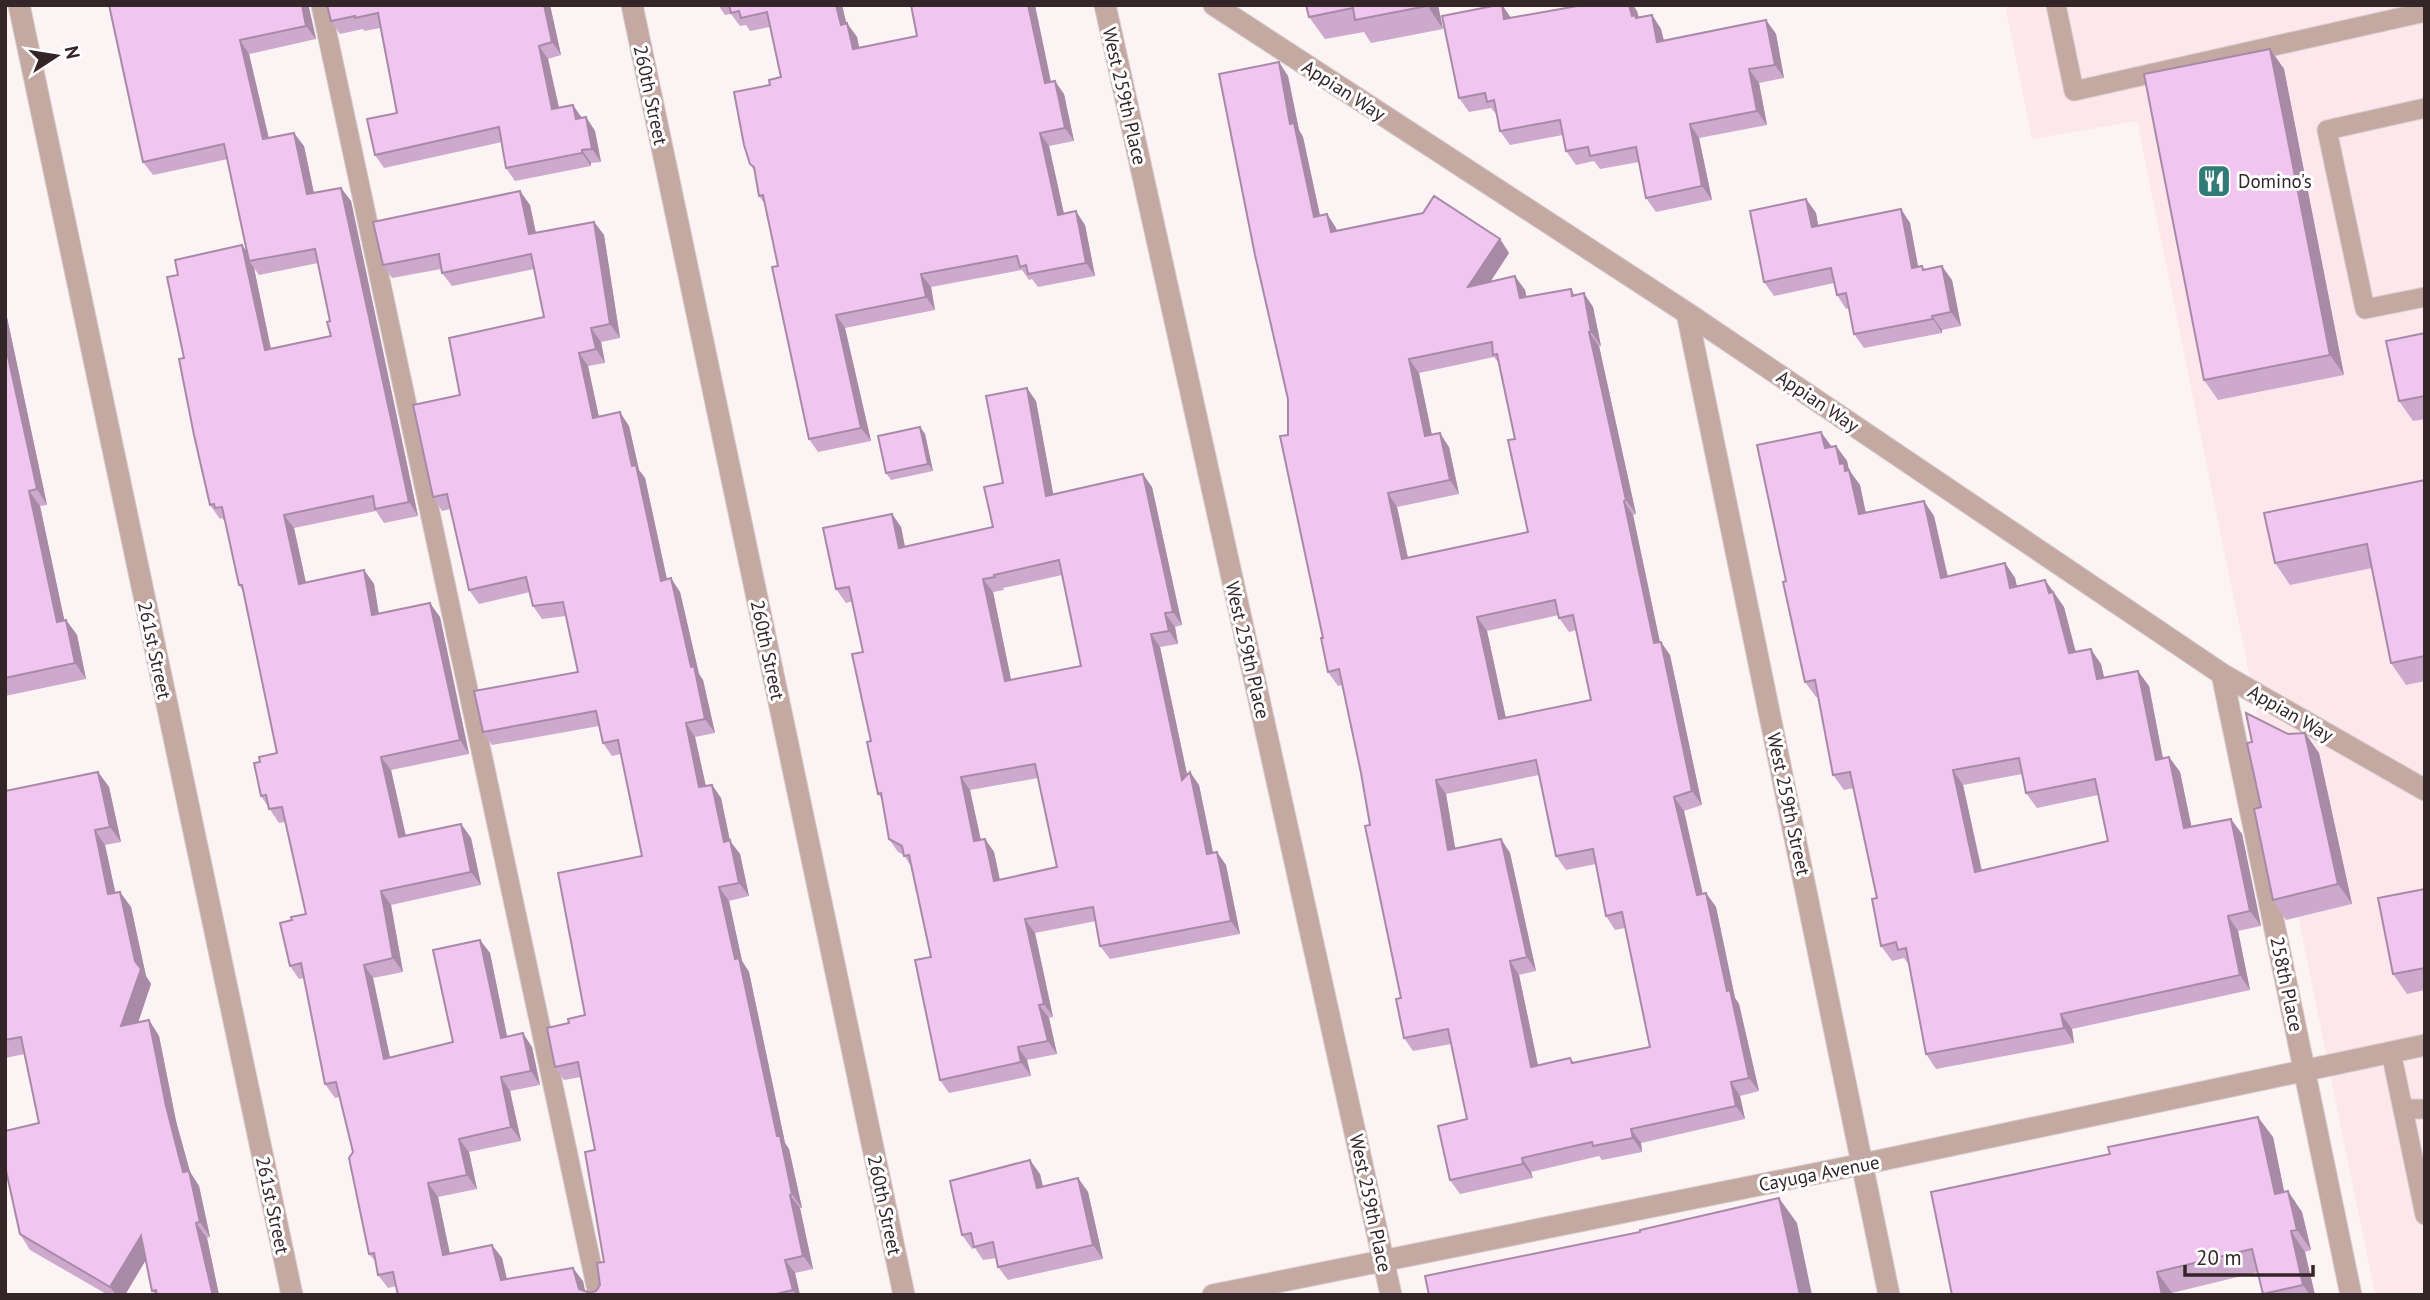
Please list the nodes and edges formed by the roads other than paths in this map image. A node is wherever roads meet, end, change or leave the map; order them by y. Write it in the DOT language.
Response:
graph roads {
  1 [pos="19,5"];
  2 [pos="321,5"];
  3 [pos="632,5"];
  4 [pos="1105,5"];
  5 [pos="1214,5"];
  6 [pos="2056,5"];
  7 [pos="2425,12"];
  8 [pos="2425,108"];
  9 [pos="2425,297"];
  10 [pos="1687,313"];
  11 [pos="2222,674"];
  12 [pos="2425,790"];
  13 [pos="2425,1045"];
  14 [pos="2391,1052"];
  15 [pos="2304,1070"];
  16 [pos="2403,1109"];
  17 [pos="2425,1109"];
  18 [pos="1863,1164"];
  19 [pos="2425,1215"];
  20 [pos="1384,1260"];
  21 [pos="292,1295"];
  22 [pos="598,1295"];
  23 [pos="904,1295"];
  24 [pos="1213,1295"];
  25 [pos="1391,1295"];
  26 [pos="1889,1295"];
  27 [pos="2351,1295"];
  1 -- 21 [label="street, 261st Street"];
  2 -- 22 [label="lane"];
  3 -- 23 [label="street, 260th Street"];
  4 -- 20 [label="street, West 259th Place"];
  5 -- 10 [label="street, Appian Way"];
  6 -- 7 [label="lane"];
  8 -- 9 [label="lane"];
  10 -- 11 [label="street, Appian Way"];
  10 -- 18 [label="street, West 259th Street"];
  11 -- 12 [label="street, Appian Way"];
  11 -- 15 [label="street, 258th Place"];
  13 -- 14 [label="street, Cayuga Avenue"];
  14 -- 15 [label="street, Cayuga Avenue"];
  14 -- 16 [label="lane"];
  15 -- 18 [label="street, Cayuga Avenue"];
  15 -- 27 [label="street, 258th Place"];
  16 -- 17 [label="lane"];
  16 -- 19 [label="lane"];
  18 -- 20 [label="street, Cayuga Avenue"];
  18 -- 26 [label="street, West 259th Street"];
  20 -- 24 [label="street, Cayuga Avenue"];
  20 -- 25 [label="street, West 259th Place"];
}
